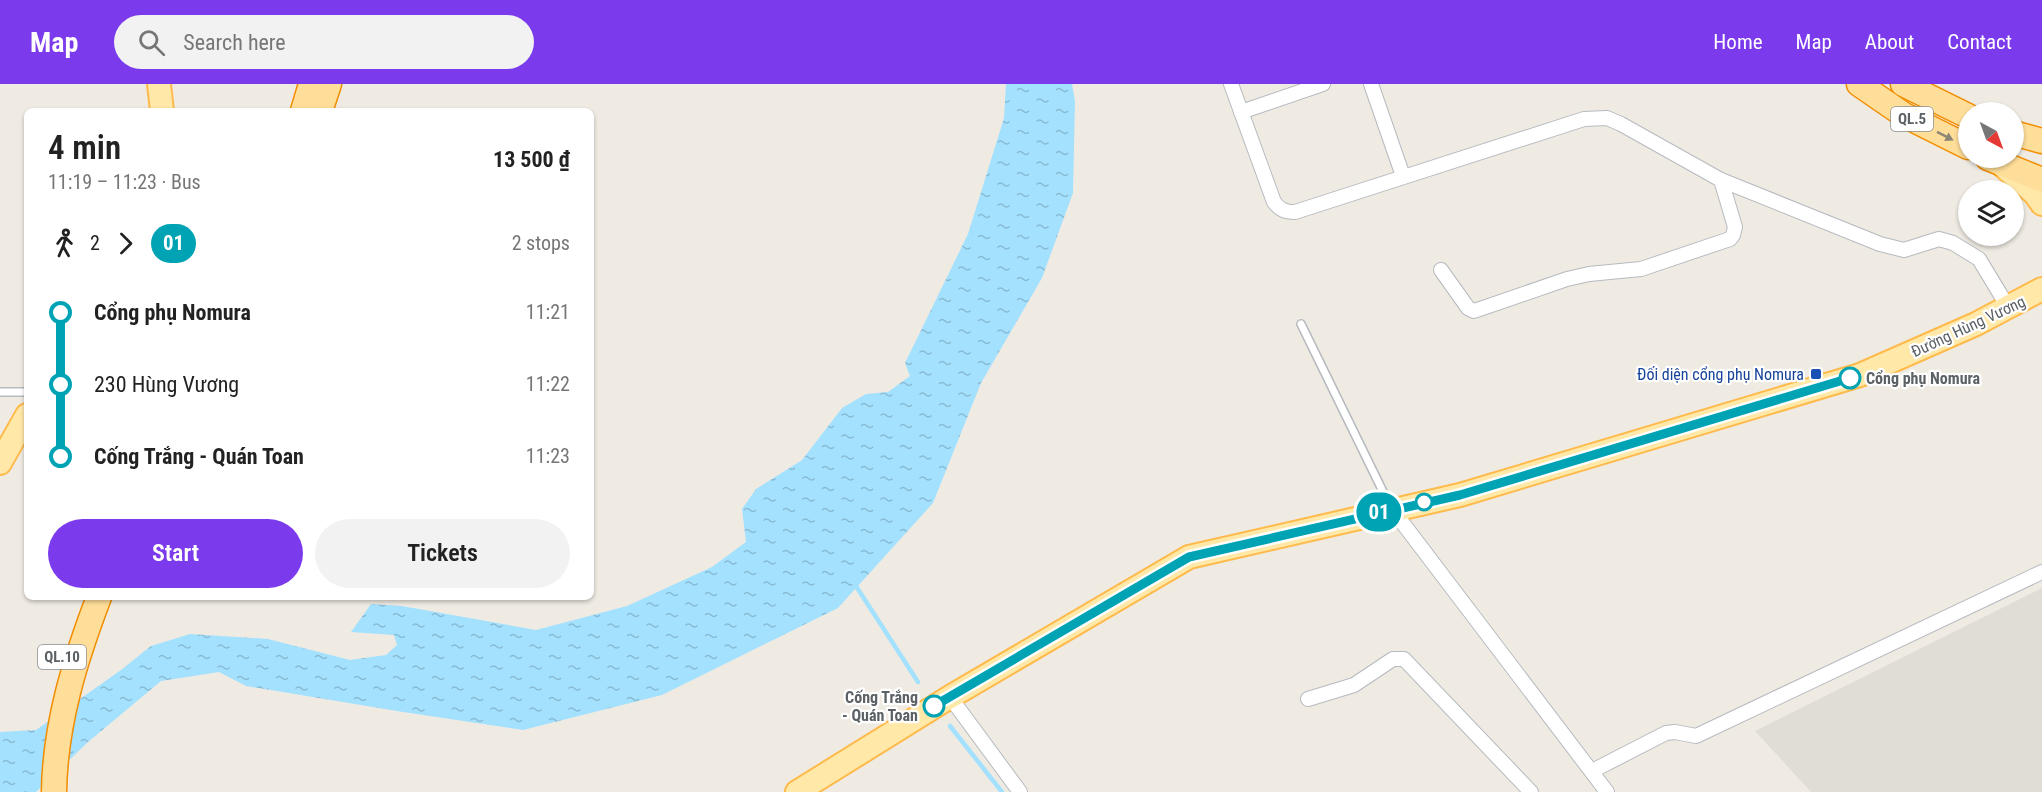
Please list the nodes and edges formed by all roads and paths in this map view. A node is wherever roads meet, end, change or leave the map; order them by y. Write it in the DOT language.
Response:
graph roads {
  1 [pos="159,84"];
  2 [pos="312,84"];
  3 [pos="329,84"];
  4 [pos="1231,84"];
  5 [pos="1323,84"];
  6 [pos="1371,84"];
  7 [pos="1859,84"];
  8 [pos="1902,84"];
  9 [pos="162,108"];
  10 [pos="304,108"];
  11 [pos="321,108"];
  12 [pos="1958,111"];
  13 [pos="1241,112"];
  14 [pos="2024,136"];
  15 [pos="2042,141"];
  16 [pos="1958,142"];
  17 [pos="2003,168"];
  18 [pos="2012,168"];
  19 [pos="1403,176"];
  20 [pos="1721,180"];
  21 [pos="2042,180"];
  22 [pos="2042,204"];
  23 [pos="1441,270"];
  24 [pos="2039,290"];
  25 [pos="2008,307"];
  26 [pos="1301,324"];
  27 [pos="0,392"];
  28 [pos="24,392"];
  29 [pos="24,421"];
  30 [pos="0,463"];
  31 [pos="1392,510"];
  32 [pos="2042,572"];
  33 [pos="82,600"];
  34 [pos="98,600"];
  35 [pos="950,697"];
  36 [pos="1308,699"];
  37 [pos="54,714"];
  38 [pos="1592,771"];
  39 [pos="48,789"];
  40 [pos="797,792"];
  41 [pos="1020,792"];
  42 [pos="1531,792"];
  43 [pos="1607,792"];
  1 -- 9 [label="main road"];
  2 -- 10 [label="highway"];
  3 -- 11 [label="highway"];
  4 -- 13 [label="street"];
  5 -- 13 [label="street"];
  6 -- 19 [label="street"];
  7 -- 16 [label="highway, QL.5, one-way"];
  8 -- 12 [label="highway, QL.5"];
  13 -- 19 [label="street"];
  14 -- 15 [label="highway"];
  17 -- 22 [label="main road"];
  18 -- 21 [label="highway"];
  19 -- 20 [label="street"];
  20 -- 23 [label="street"];
  20 -- 25 [label="street"];
  24 -- 25 [label="main road, Đường Hùng Vương"];
  25 -- 31 [label="main road, Đường Hùng Vương"];
  26 -- 31 [label="lane"];
  27 -- 28 [label="lane"];
  29 -- 30 [label="main road"];
  31 -- 35 [label="main road, Đường Hùng Vương"];
  31 -- 38 [label="street"];
  32 -- 38 [label="street"];
  33 -- 37 [label="highway, QL.10"];
  34 -- 37 [label="highway, QL.10"];
  35 -- 40 [label="main road, Đường Hùng Vương"];
  35 -- 41 [label="street"];
  36 -- 42 [label="street"];
  37 -- 39 [label="highway, QL.10"];
  38 -- 43 [label="street"];
}
